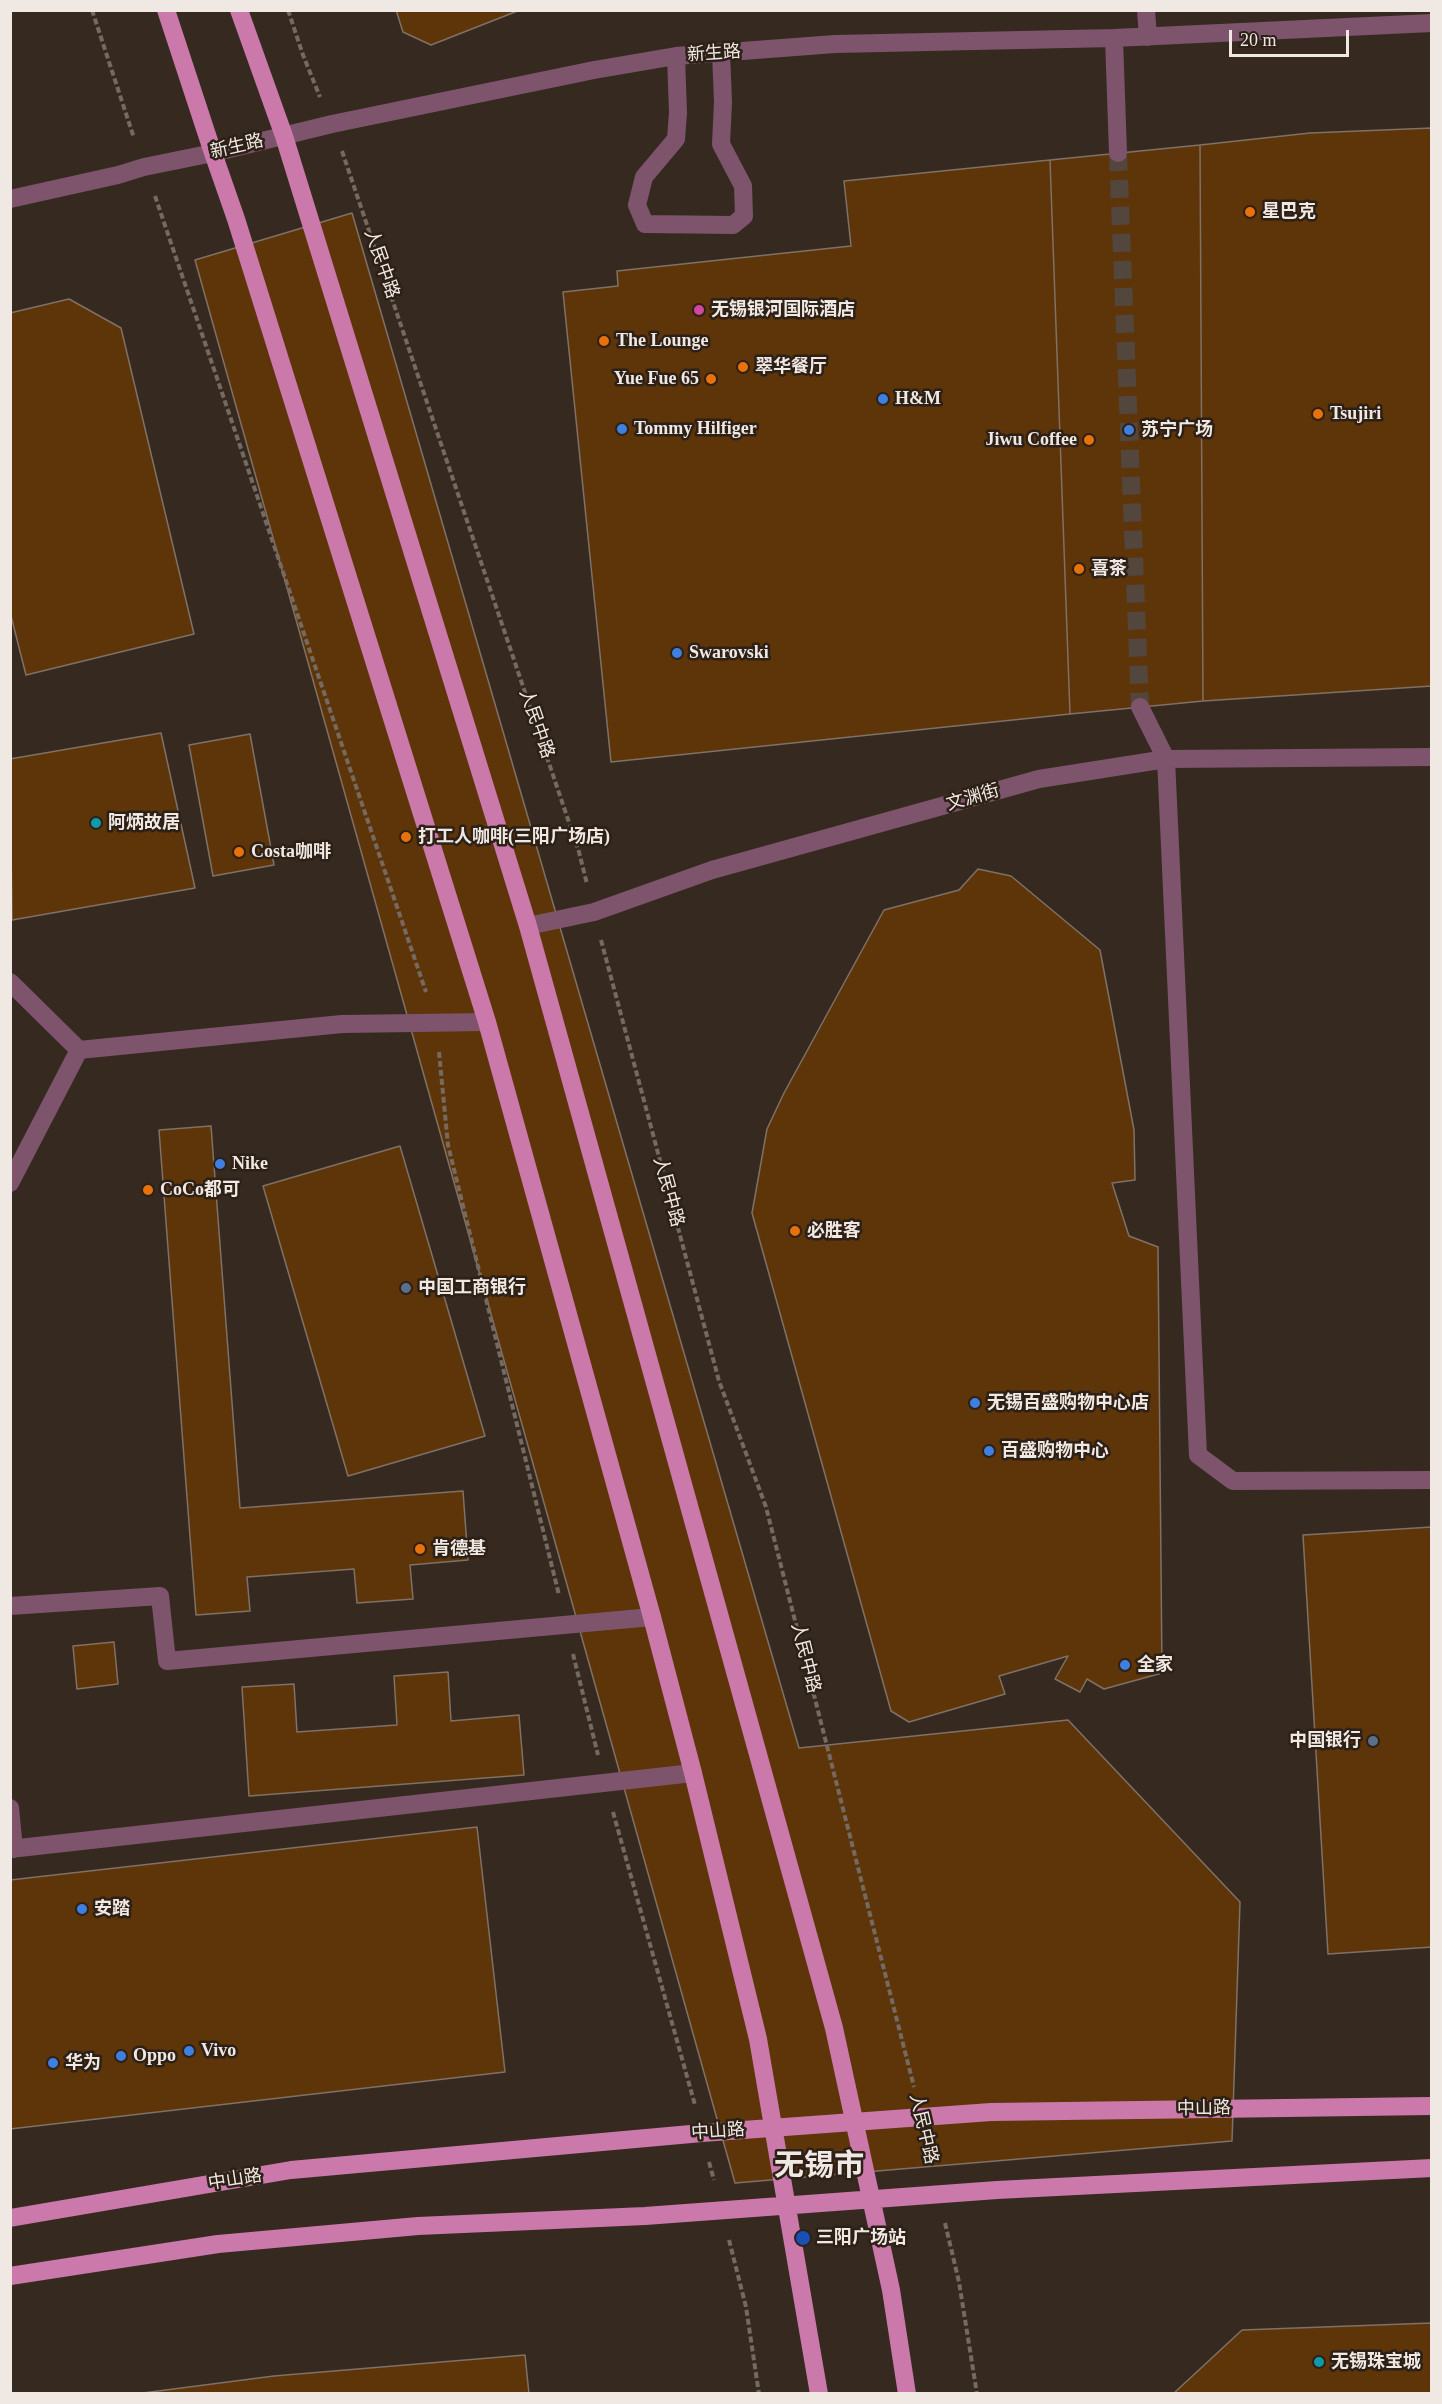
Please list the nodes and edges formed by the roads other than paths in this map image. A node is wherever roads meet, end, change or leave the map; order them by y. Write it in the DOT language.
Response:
graph roads {
  1 [pos="166,10"];
  2 [pos="239,10"];
  3 [pos="1146,10"];
  4 [pos="1431,23"];
  5 [pos="1148,37"];
  6 [pos="1114,38"];
  7 [pos="721,53"];
  8 [pos="676,57"];
  9 [pos="284,136"];
  10 [pos="213,153"];
  11 [pos="1118,153"];
  12 [pos="10,199"];
  13 [pos="1140,707"];
  14 [pos="1431,757"];
  15 [pos="1166,759"];
  16 [pos="528,926"];
  17 [pos="10,982"];
  18 [pos="487,1022"];
  19 [pos="79,1050"];
  20 [pos="10,1183"];
  21 [pos="1431,1480"];
  22 [pos="10,1606"];
  23 [pos="652,1617"];
  24 [pos="693,1773"];
  25 [pos="10,1808"];
  26 [pos="12,1849"];
  27 [pos="1431,2106"];
  28 [pos="855,2122"];
  29 [pos="774,2128"];
  30 [pos="1431,2168"];
  31 [pos="871,2200"];
  32 [pos="787,2206"];
  33 [pos="10,2218"];
  34 [pos="10,2276"];
  35 [pos="819,2394"];
  36 [pos="908,2394"];
  1 -- 10 [label="main road"];
  2 -- 9 [label="main road"];
  3 -- 5 [label="street"];
  4 -- 5 [label="street, 新生路"];
  5 -- 6 [label="street, 新生路"];
  6 -- 7 [label="street, 新生路"];
  6 -- 11 [label="street"];
  7 -- 8 [label="street, 新生路"];
  7 -- 8 [label="street"];
  8 -- 9 [label="street, 新生路"];
  9 -- 10 [label="street, 新生路"];
  9 -- 16 [label="main road"];
  10 -- 12 [label="street, 新生路"];
  10 -- 18 [label="main road"];
  13 -- 15 [label="street"];
  14 -- 15 [label="street, 文渊街"];
  15 -- 16 [label="street, 文渊街"];
  15 -- 21 [label="street"];
  16 -- 28 [label="main road"];
  17 -- 19 [label="street"];
  18 -- 19 [label="street"];
  18 -- 23 [label="main road"];
  19 -- 20 [label="street"];
  22 -- 23 [label="street"];
  23 -- 24 [label="main road"];
  24 -- 26 [label="street"];
  24 -- 29 [label="main road"];
  25 -- 26 [label="street"];
  27 -- 28 [label="main road, 中山路"];
  28 -- 29 [label="main road, 中山路"];
  28 -- 31 [label="main road"];
  29 -- 32 [label="main road"];
  29 -- 33 [label="main road, 中山路"];
  30 -- 31 [label="main road"];
  31 -- 32 [label="main road"];
  31 -- 36 [label="main road"];
  32 -- 34 [label="main road"];
  32 -- 35 [label="main road"];
}
